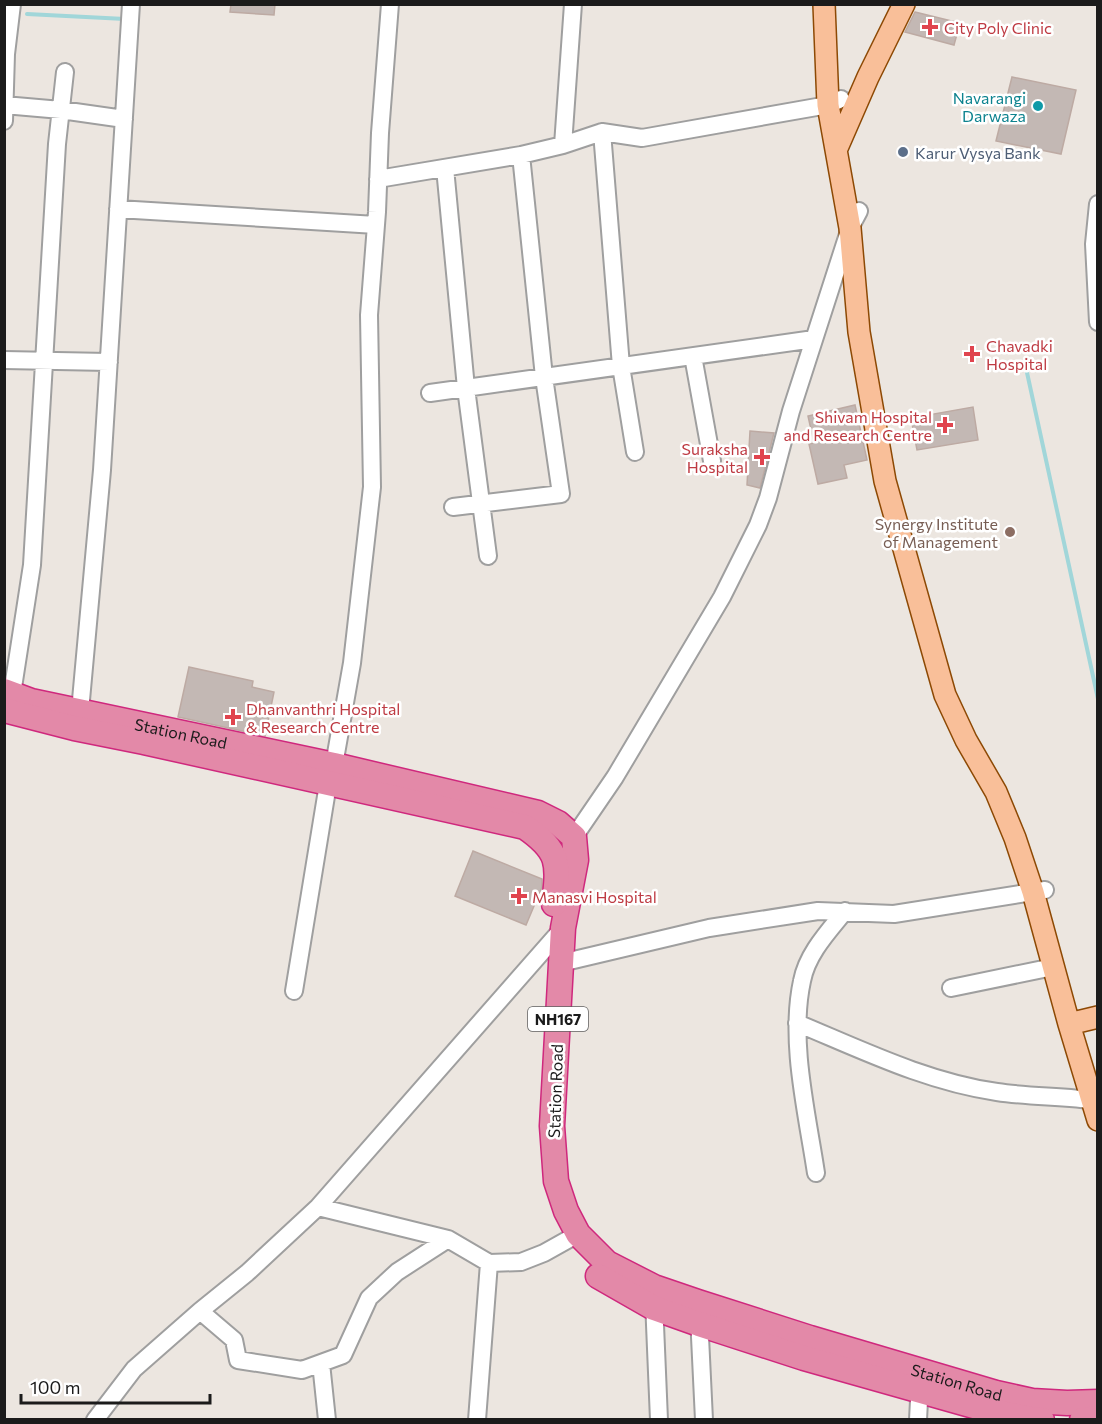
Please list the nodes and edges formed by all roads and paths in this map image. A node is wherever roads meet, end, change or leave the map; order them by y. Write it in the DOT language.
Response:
graph roads {
  1 [pos="12,4"];
  2 [pos="131,4"];
  3 [pos="390,4"];
  4 [pos="573,4"];
  5 [pos="824,4"];
  6 [pos="836,4"];
  7 [pos="904,4"];
  8 [pos="65,72"];
  9 [pos="835,102"];
  10 [pos="5,105"];
  11 [pos="61,110"];
  12 [pos="124,119"];
  13 [pos="4,121"];
  14 [pos="845,126"];
  15 [pos="602,132"];
  16 [pos="563,145"];
  17 [pos="837,148"];
  18 [pos="521,155"];
  19 [pos="445,168"];
  20 [pos="378,179"];
  21 [pos="1098,204"];
  22 [pos="118,209"];
  23 [pos="855,220"];
  24 [pos="376,225"];
  25 [pos="1098,322"];
  26 [pos="814,339"];
  27 [pos="693,356"];
  28 [pos="4,360"];
  29 [pos="44,361"];
  30 [pos="109,362"];
  31 [pos="621,366"];
  32 [pos="544,377"];
  33 [pos="466,388"];
  34 [pos="430,393"];
  35 [pos="635,452"];
  36 [pos="712,461"];
  37 [pos="481,504"];
  38 [pos="453,507"];
  39 [pos="488,556"];
  40 [pos="7,698"];
  41 [pos="80,711"];
  42 [pos="331,774"];
  43 [pos="574,837"];
  44 [pos="1039,891"];
  45 [pos="845,911"];
  46 [pos="558,945"];
  47 [pos="1053,967"];
  48 [pos="951,988"];
  49 [pos="294,991"];
  50 [pos="1082,1021"];
  51 [pos="797,1023"];
  52 [pos="1098,1078"];
  53 [pos="1095,1107"];
  54 [pos="816,1173"];
  55 [pos="318,1207"];
  56 [pos="571,1237"];
  57 [pos="448,1239"];
  58 [pos="489,1263"];
  59 [pos="654,1297"];
  60 [pos="200,1311"];
  61 [pos="698,1313"];
  62 [pos="321,1363"];
  63 [pos="920,1380"];
  64 [pos="1098,1402"];
  65 [pos="1098,1418"];
  66 [pos="95,1419"];
  67 [pos="327,1419"];
  68 [pos="477,1419"];
  69 [pos="659,1419"];
  70 [pos="704,1419"];
  71 [pos="918,1419"];
  72 [pos="1030,1419"];
  73 [pos="1042,1419"];
  74 [pos="1082,1419"];
  1 -- 10 [label="street"];
  2 -- 12 [label="street"];
  3 -- 20 [label="street"];
  4 -- 16 [label="street"];
  5 -- 9 [label="main road"];
  6 -- 9 [label="main road"];
  7 -- 14 [label="main road"];
  8 -- 11 [label="street"];
  9 -- 14 [label="main road"];
  9 -- 15 [label="street"];
  9 -- 17 [label="main road"];
  10 -- 11 [label="street"];
  10 -- 13 [label="street"];
  11 -- 12 [label="street"];
  11 -- 29 [label="street"];
  12 -- 22 [label="street"];
  14 -- 17 [label="main road"];
  14 -- 23 [label="main road"];
  15 -- 16 [label="street"];
  15 -- 31 [label="street"];
  16 -- 18 [label="street"];
  17 -- 23 [label="main road"];
  18 -- 19 [label="street"];
  18 -- 32 [label="street"];
  19 -- 20 [label="street"];
  19 -- 33 [label="street"];
  20 -- 24 [label="street"];
  21 -- 25 [label="street"];
  22 -- 24 [label="street"];
  22 -- 30 [label="street"];
  23 -- 26 [label="street"];
  23 -- 44 [label="main road"];
  24 -- 42 [label="street"];
  26 -- 27 [label="street"];
  26 -- 43 [label="street"];
  27 -- 31 [label="street"];
  27 -- 36 [label="street"];
  28 -- 29 [label="street"];
  29 -- 30 [label="street"];
  29 -- 40 [label="street"];
  30 -- 41 [label="street"];
  31 -- 32 [label="street"];
  31 -- 35 [label="street"];
  32 -- 33 [label="street"];
  32 -- 37 [label="street"];
  33 -- 34 [label="street"];
  33 -- 37 [label="street"];
  37 -- 38 [label="street"];
  37 -- 39 [label="street"];
  40 -- 41 [label="highway, Station Road / NH167"];
  40 -- 42 [label="highway, Station Road / NH167"];
  41 -- 42 [label="highway, Station Road / NH167"];
  42 -- 43 [label="highway, Station Road / NH167"];
  42 -- 46 [label="highway, Station Road / NH167"];
  42 -- 49 [label="street"];
  43 -- 46 [label="highway, Station Road / NH167"];
  44 -- 45 [label="street"];
  44 -- 47 [label="main road"];
  44 -- 50 [label="main road"];
  45 -- 46 [label="street"];
  45 -- 51 [label="street"];
  46 -- 55 [label="street"];
  46 -- 56 [label="highway, Station Road / NH167"];
  47 -- 48 [label="street"];
  47 -- 50 [label="main road"];
  50 -- 52 [label="main road"];
  50 -- 53 [label="main road"];
  51 -- 53 [label="street"];
  51 -- 54 [label="street"];
  55 -- 57 [label="street"];
  55 -- 60 [label="street"];
  56 -- 58 [label="street"];
  56 -- 59 [label="highway, Station Road / NH167"];
  57 -- 58 [label="street"];
  57 -- 62 [label="street"];
  58 -- 68 [label="street"];
  59 -- 61 [label="highway, Station Road / NH167"];
  59 -- 69 [label="street"];
  60 -- 62 [label="street"];
  60 -- 66 [label="street"];
  61 -- 63 [label="highway, Station Road / NH167"];
  61 -- 70 [label="street"];
  62 -- 67 [label="street"];
  63 -- 64 [label="highway, Station Road / NH167"];
  63 -- 71 [label="street"];
  63 -- 72 [label="highway, Station Road / NH167"];
  65 -- 74 [label="highway"];
  72 -- 73 [label="highway, Station Road / NH167"];
}
